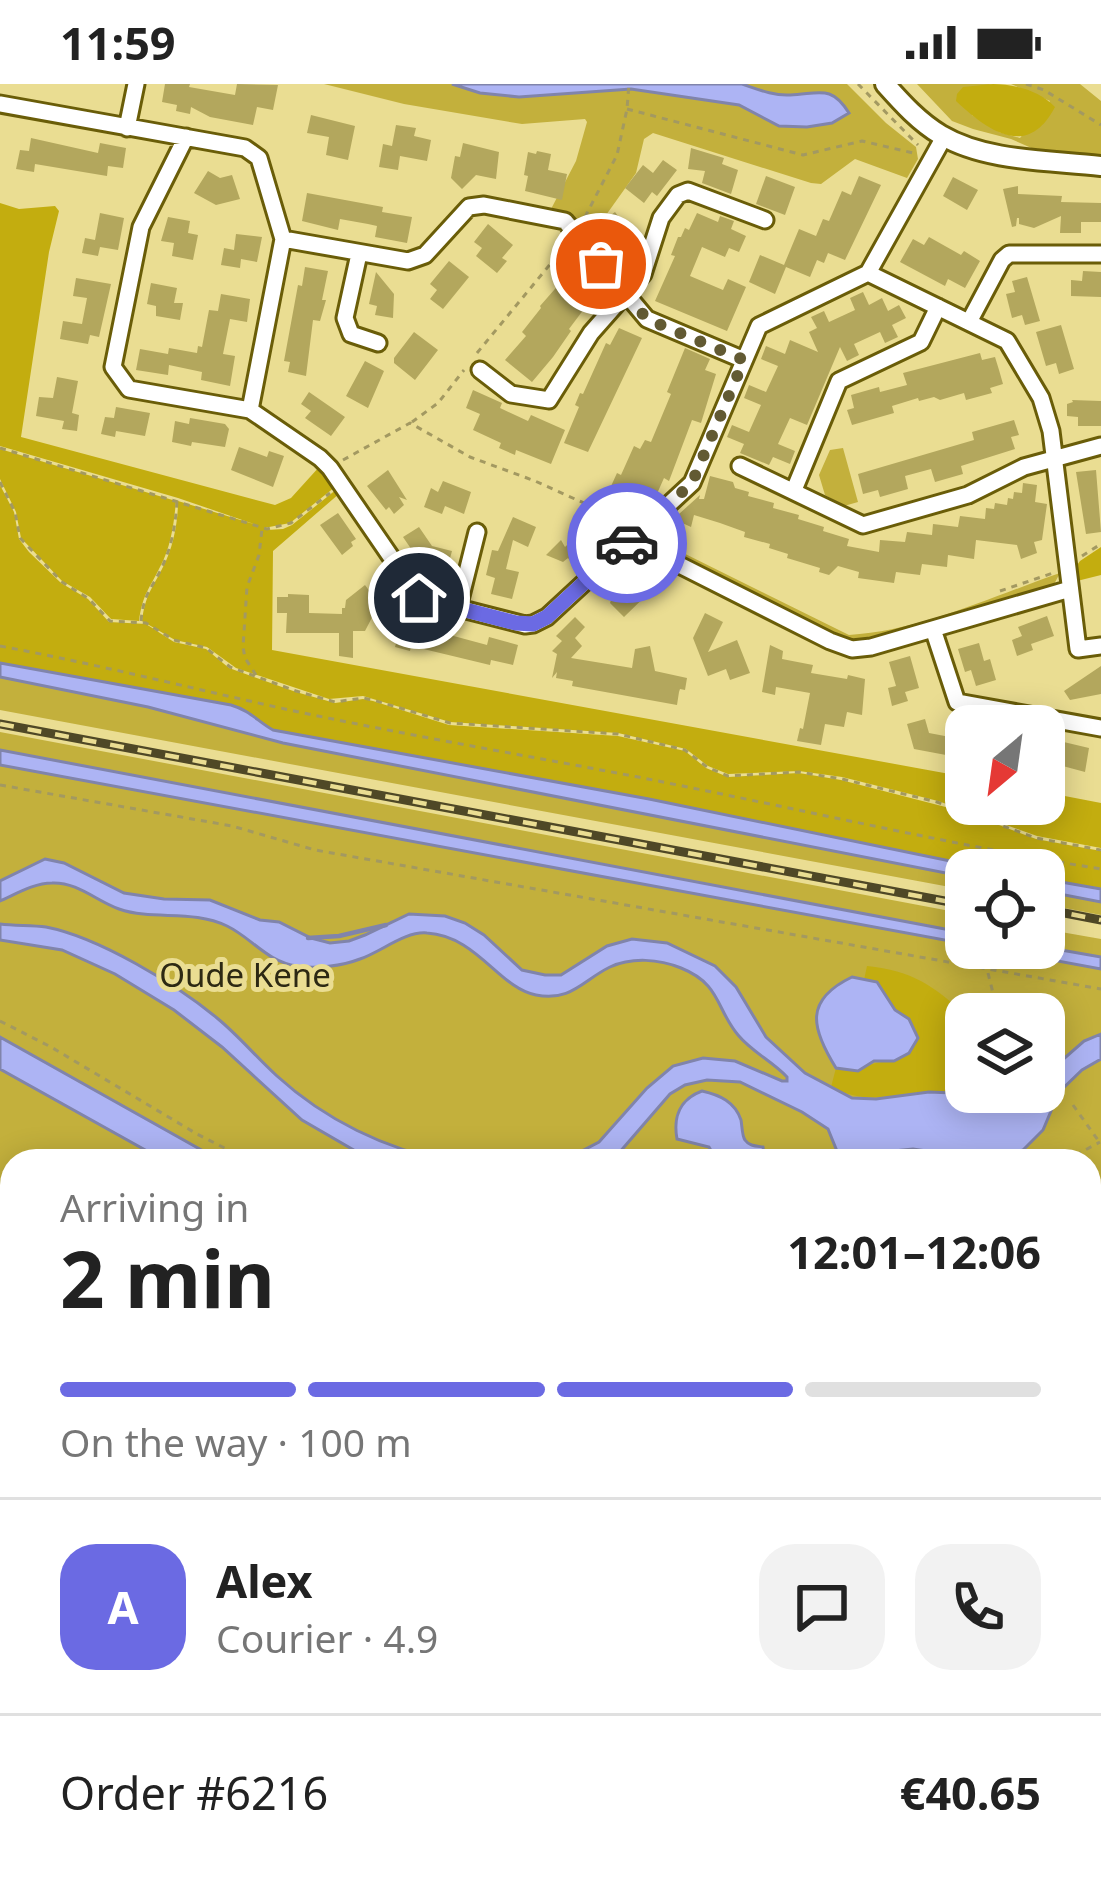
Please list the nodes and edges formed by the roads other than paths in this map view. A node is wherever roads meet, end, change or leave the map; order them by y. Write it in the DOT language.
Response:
graph roads {
  1 [pos="136,84"];
  2 [pos="884,84"];
  3 [pos="0,104"];
  4 [pos="127,128"];
  5 [pos="186,137"];
  6 [pos="944,137"];
  7 [pos="1101,166"];
  8 [pos="765,220"];
  9 [pos="283,239"];
  10 [pos="359,254"];
  11 [pos="1101,254"];
  12 [pos="868,273"];
  13 [pos="626,295"];
  14 [pos="938,307"];
  15 [pos="969,322"];
  16 [pos="378,343"];
  17 [pos="744,360"];
  18 [pos="480,370"];
  19 [pos="250,410"];
  20 [pos="1101,446"];
  21 [pos="1054,460"];
  22 [pos="740,466"];
  23 [pos="794,490"];
  24 [pos="477,532"];
  25 [pos="636,534"];
  26 [pos="1070,589"];
  27 [pos="458,608"];
  28 [pos="933,629"];
  29 [pos="1101,646"];
  30 [pos="1101,728"];
  1 -- 4 [label="street"];
  2 -- 6 [label="street"];
  3 -- 4 [label="street"];
  4 -- 5 [label="street"];
  5 -- 9 [label="street"];
  5 -- 19 [label="street"];
  6 -- 7 [label="street"];
  6 -- 12 [label="street"];
  8 -- 13 [label="street"];
  9 -- 10 [label="street"];
  9 -- 19 [label="street"];
  10 -- 13 [label="street"];
  10 -- 16 [label="street"];
  11 -- 15 [label="street"];
  12 -- 14 [label="street"];
  12 -- 17 [label="street"];
  13 -- 17 [label="street"];
  13 -- 18 [label="street"];
  14 -- 15 [label="street"];
  14 -- 23 [label="street"];
  15 -- 21 [label="street"];
  17 -- 25 [label="street"];
  19 -- 27 [label="street"];
  20 -- 21 [label="street"];
  21 -- 23 [label="street"];
  21 -- 26 [label="street"];
  22 -- 23 [label="street"];
  24 -- 27 [label="street"];
  25 -- 27 [label="street"];
  25 -- 28 [label="street"];
  26 -- 28 [label="street"];
  26 -- 29 [label="street"];
  28 -- 30 [label="street"];
}
